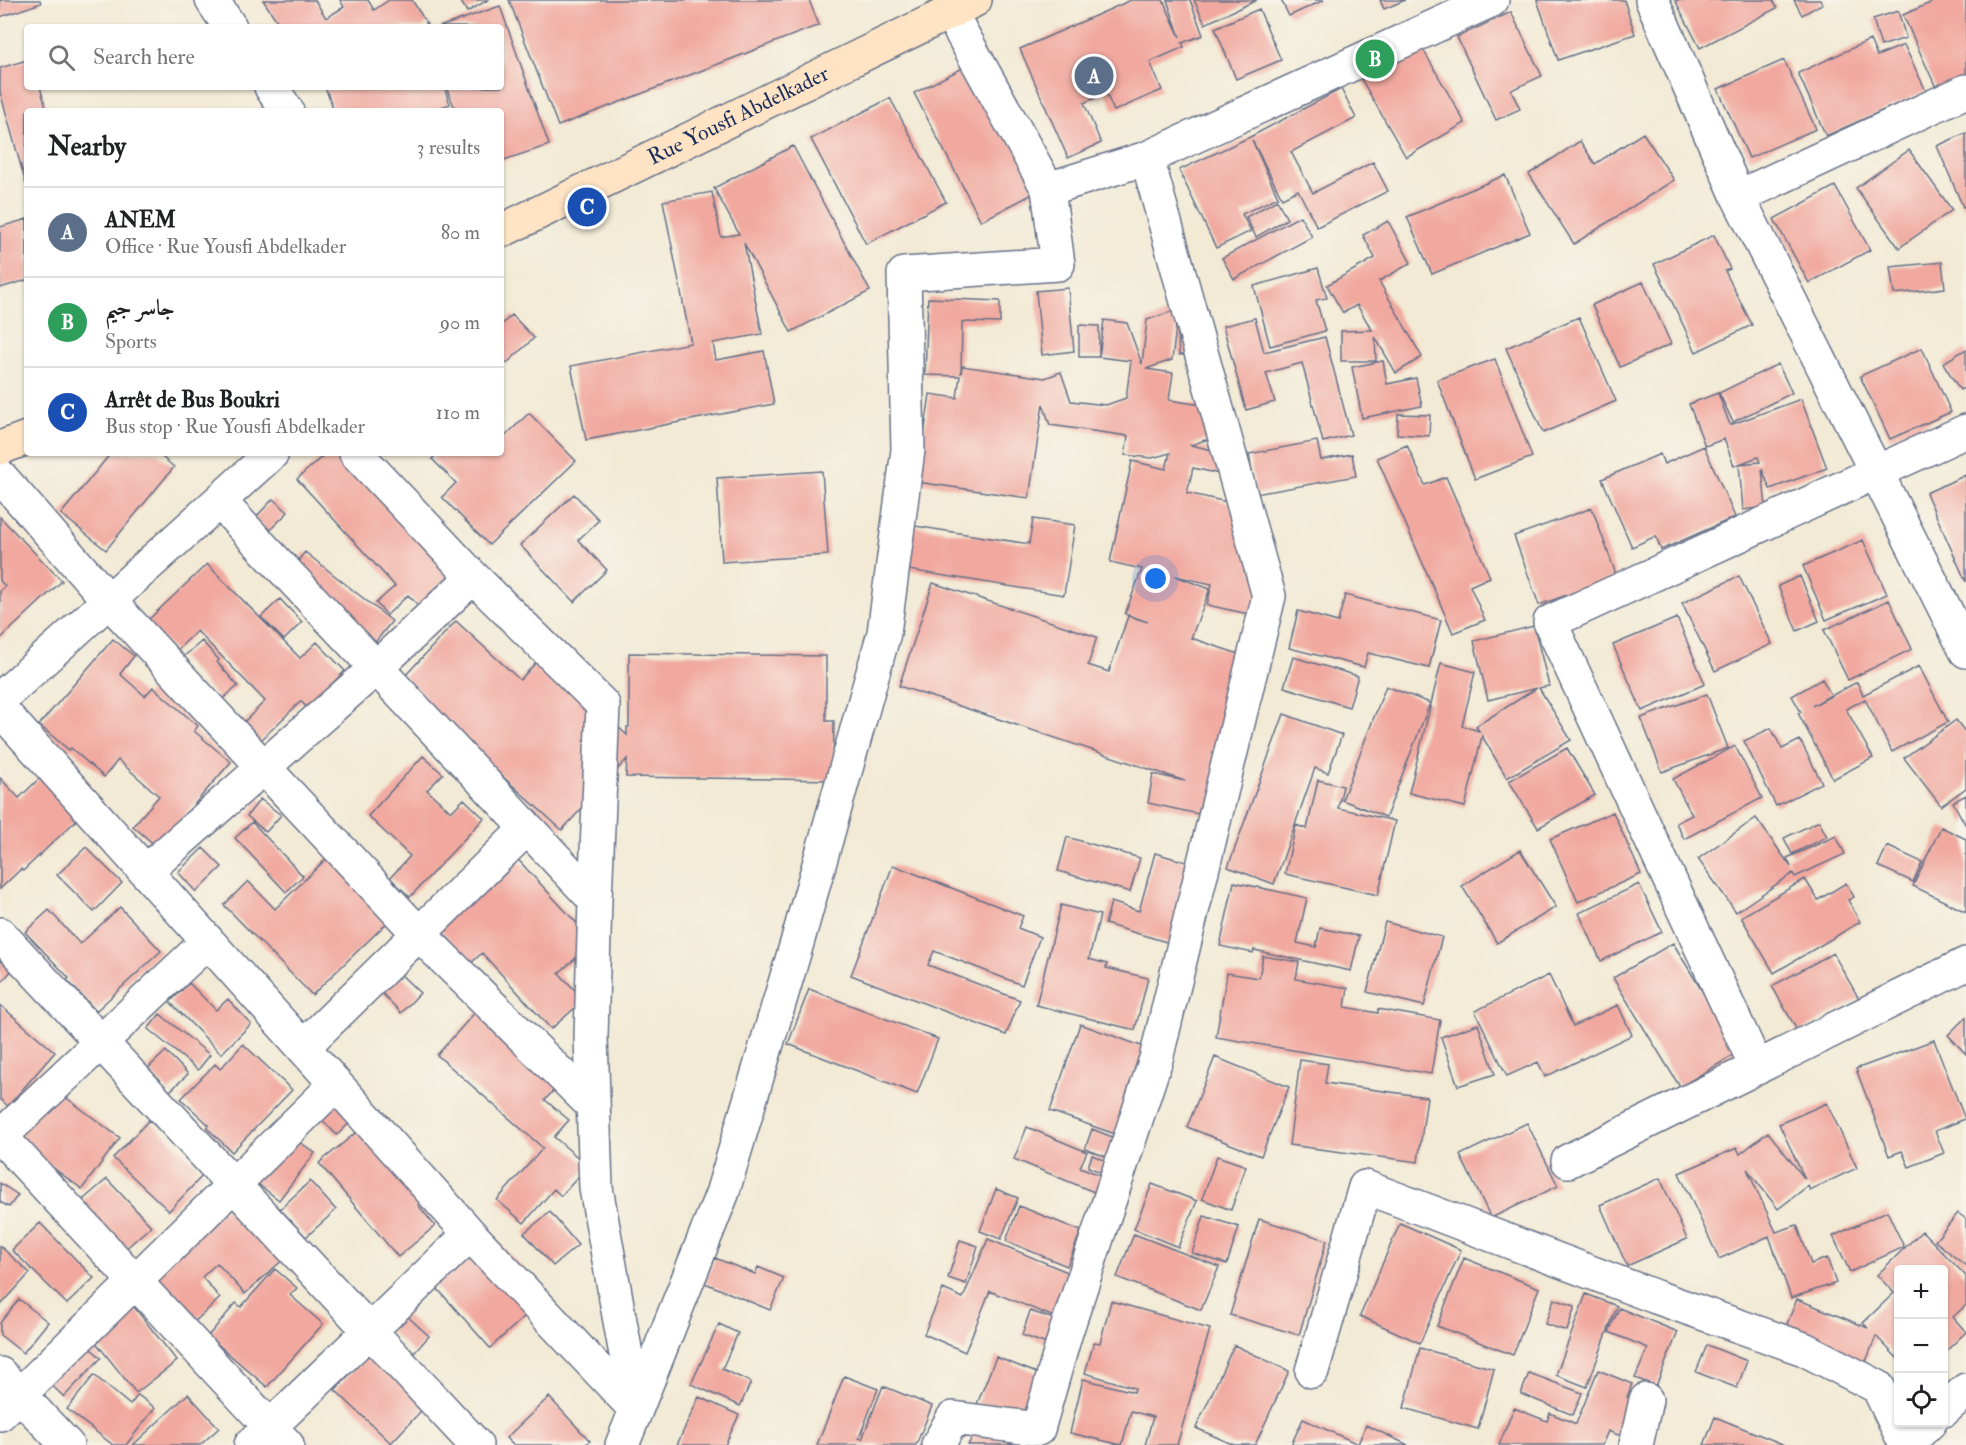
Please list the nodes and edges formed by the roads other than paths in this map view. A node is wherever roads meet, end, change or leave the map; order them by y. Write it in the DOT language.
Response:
graph roads {
  1 [pos="212,0"];
  2 [pos="1492,0"];
  3 [pos="1652,0"];
  4 [pos="963,6"];
  5 [pos="228,24"];
  6 [pos="273,90"];
  7 [pos="1966,91"];
  8 [pos="285,108"];
  9 [pos="1148,158"];
  10 [pos="1048,189"];
  11 [pos="1737,197"];
  12 [pos="533,216"];
  13 [pos="504,230"];
  14 [pos="504,242"];
  15 [pos="1966,431"];
  16 [pos="24,439"];
  17 [pos="0,448"];
  18 [pos="269,456"];
  19 [pos="359,456"];
  20 [pos="1876,473"];
  21 [pos="0,476"];
  22 [pos="219,501"];
  23 [pos="473,577"];
  24 [pos="109,601"];
  25 [pos="1966,651"];
  26 [pos="376,668"];
  27 [pos="0,699"];
  28 [pos="0,709"];
  29 [pos="264,767"];
  30 [pos="527,828"];
  31 [pos="146,871"];
  32 [pos="595,900"];
  33 [pos="0,934"];
  34 [pos="419,934"];
  35 [pos="208,941"];
  36 [pos="1966,964"];
  37 [pos="101,1042"];
  38 [pos="303,1047"];
  39 [pos="1757,1068"];
  40 [pos="336,1084"];
  41 [pos="593,1106"];
  42 [pos="0,1136"];
  43 [pos="1568,1161"];
  44 [pos="233,1185"];
  45 [pos="470,1234"];
  46 [pos="134,1281"];
  47 [pos="369,1331"];
  48 [pos="1312,1371"];
  49 [pos="1966,1390"];
  50 [pos="6,1394"];
  51 [pos="1647,1400"];
  52 [pos="1948,1406"];
  53 [pos="636,1410"];
  54 [pos="1894,1420"];
  55 [pos="1897,1427"];
  56 [pos="1925,1427"];
  57 [pos="269,1439"];
  58 [pos="67,1445"];
  59 [pos="476,1445"];
  60 [pos="622,1445"];
  61 [pos="938,1445"];
  62 [pos="1636,1445"];
  1 -- 5 [label="street"];
  2 -- 9 [label="street"];
  3 -- 11 [label="street"];
  4 -- 10 [label="street"];
  4 -- 12 [label="main road, Rue Yousfi Abdelkader"];
  6 -- 8 [label="street"];
  7 -- 11 [label="street"];
  9 -- 10 [label="street"];
  9 -- 61 [label="street"];
  10 -- 53 [label="street"];
  11 -- 20 [label="street"];
  12 -- 13 [label="main road, Rue Yousfi Abdelkader"];
  12 -- 14 [label="street"];
  15 -- 20 [label="street"];
  16 -- 17 [label="main road"];
  18 -- 22 [label="street"];
  19 -- 23 [label="street"];
  20 -- 25 [label="street"];
  20 -- 39 [label="street"];
  21 -- 24 [label="street"];
  22 -- 24 [label="street"];
  22 -- 26 [label="street"];
  23 -- 26 [label="street"];
  23 -- 32 [label="street"];
  24 -- 27 [label="street"];
  24 -- 29 [label="street"];
  26 -- 29 [label="street"];
  26 -- 30 [label="street"];
  28 -- 31 [label="street"];
  29 -- 31 [label="street"];
  29 -- 34 [label="street"];
  30 -- 32 [label="street"];
  30 -- 34 [label="street"];
  31 -- 35 [label="street"];
  32 -- 41 [label="street"];
  33 -- 37 [label="street"];
  34 -- 38 [label="street"];
  34 -- 41 [label="street"];
  35 -- 37 [label="street"];
  35 -- 38 [label="street"];
  36 -- 39 [label="street"];
  37 -- 42 [label="street"];
  37 -- 44 [label="street"];
  38 -- 40 [label="street"];
  39 -- 43 [label="street"];
  40 -- 44 [label="street"];
  40 -- 45 [label="street"];
  41 -- 53 [label="street"];
  42 -- 46 [label="street"];
  44 -- 46 [label="street"];
  44 -- 47 [label="street"];
  45 -- 47 [label="street"];
  45 -- 53 [label="street"];
  46 -- 50 [label="street"];
  46 -- 57 [label="street"];
  47 -- 57 [label="street"];
  47 -- 59 [label="street"];
  48 -- 54 [label="street"];
  49 -- 52 [label="street"];
  50 -- 58 [label="street"];
  51 -- 62 [label="street"];
  53 -- 60 [label="street"];
  55 -- 56 [label="street"];
}
